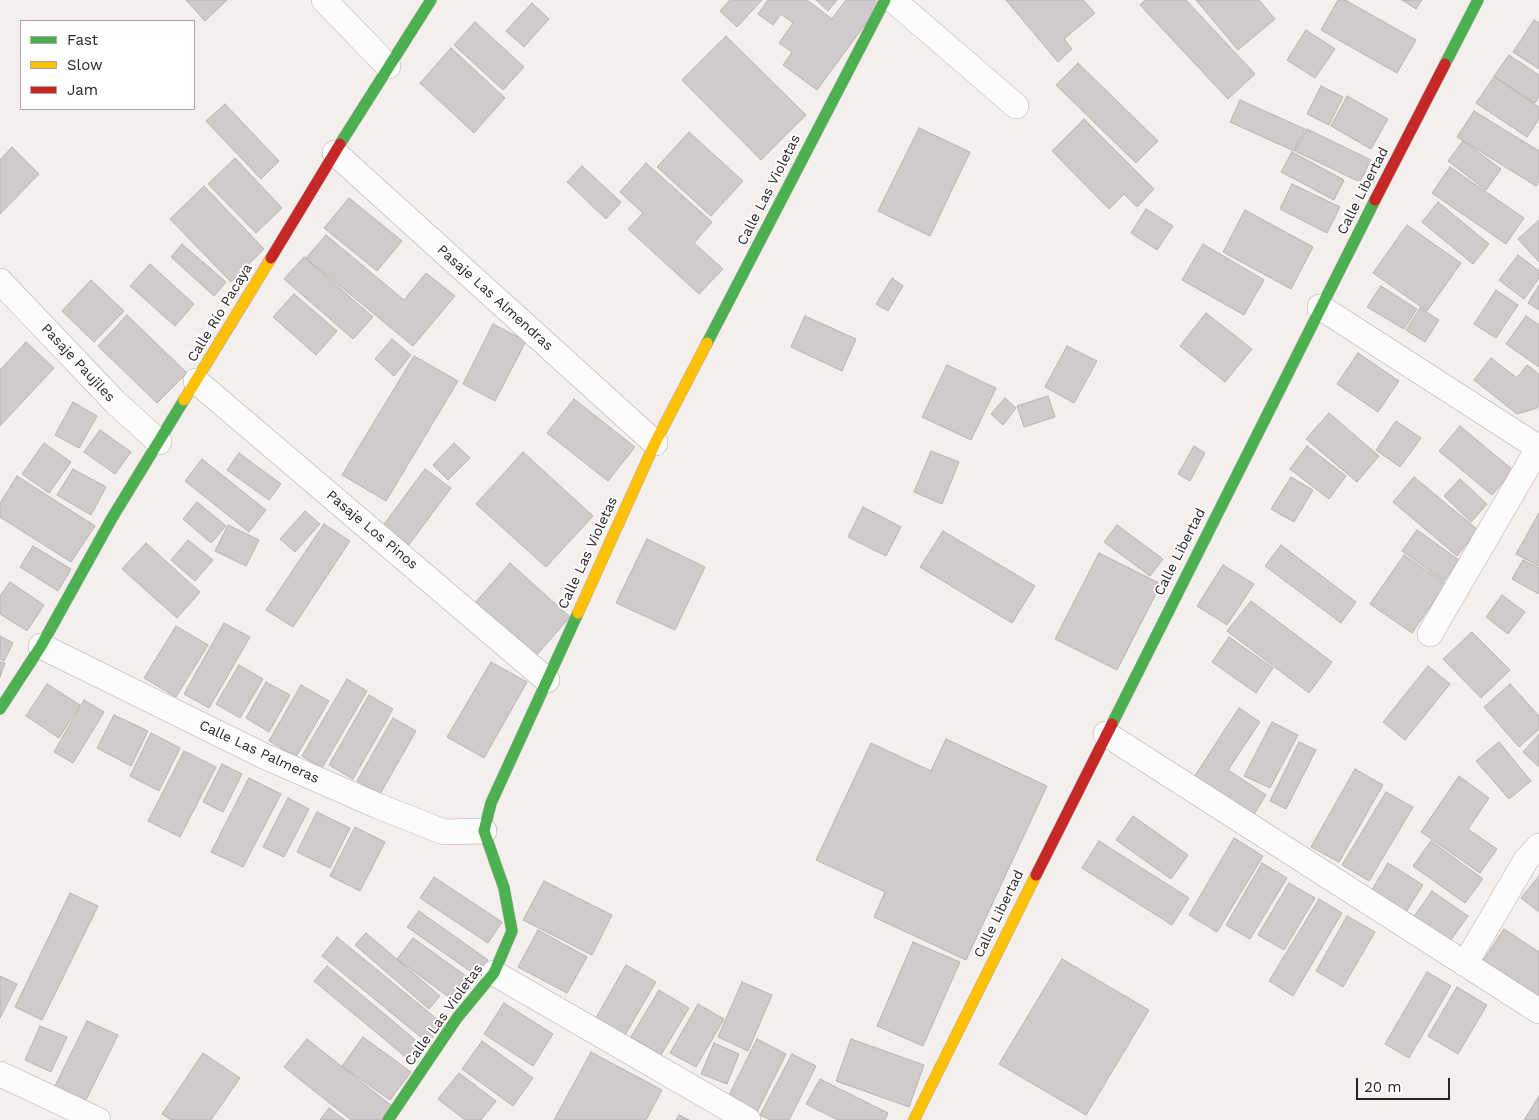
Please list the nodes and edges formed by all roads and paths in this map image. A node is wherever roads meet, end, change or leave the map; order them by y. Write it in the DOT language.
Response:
graph roads {
  1 [pos="324,0"];
  2 [pos="431,0"];
  3 [pos="885,0"];
  4 [pos="893,0"];
  5 [pos="1478,0"];
  6 [pos="388,66"];
  7 [pos="1016,106"];
  8 [pos="335,153"];
  9 [pos="0,281"];
  10 [pos="1320,307"];
  11 [pos="196,381"];
  12 [pos="159,442"];
  13 [pos="655,443"];
  14 [pos="1539,448"];
  15 [pos="1430,634"];
  16 [pos="41,646"];
  17 [pos="547,680"];
  18 [pos="0,709"];
  19 [pos="1106,734"];
  20 [pos="484,831"];
  21 [pos="1539,846"];
  22 [pos="1465,964"];
  23 [pos="494,973"];
  24 [pos="1539,1011"];
  25 [pos="0,1074"];
  26 [pos="98,1120"];
  27 [pos="388,1120"];
  28 [pos="748,1120"];
  29 [pos="914,1120"];
  1 -- 6 [label="street"];
  2 -- 6 [label="street, Calle Río Pacaya"];
  3 -- 13 [label="street, Calle Las Violetas"];
  4 -- 7 [label="street"];
  5 -- 10 [label="street, Calle Libertad"];
  6 -- 8 [label="street, Calle Río Pacaya"];
  8 -- 11 [label="street, Calle Río Pacaya"];
  8 -- 13 [label="street, Pasaje Las Almendras"];
  9 -- 12 [label="street, Pasaje Paujiles"];
  10 -- 14 [label="street"];
  10 -- 19 [label="street, Calle Libertad"];
  11 -- 12 [label="street, Calle Río Pacaya"];
  11 -- 17 [label="street, Pasaje Los Pinos"];
  12 -- 16 [label="street, Calle Río Pacaya"];
  13 -- 17 [label="street, Calle Las Violetas"];
  14 -- 15 [label="street"];
  16 -- 18 [label="street, Calle Río Pacaya"];
  16 -- 20 [label="street, Calle Las Palmeras"];
  17 -- 20 [label="street, Calle Las Violetas"];
  19 -- 22 [label="street"];
  19 -- 29 [label="street, Calle Libertad"];
  20 -- 23 [label="street, Calle Las Violetas"];
  21 -- 22 [label="street"];
  22 -- 24 [label="street"];
  23 -- 27 [label="street, Calle Las Violetas"];
  23 -- 28 [label="street"];
  25 -- 26 [label="street"];
}
